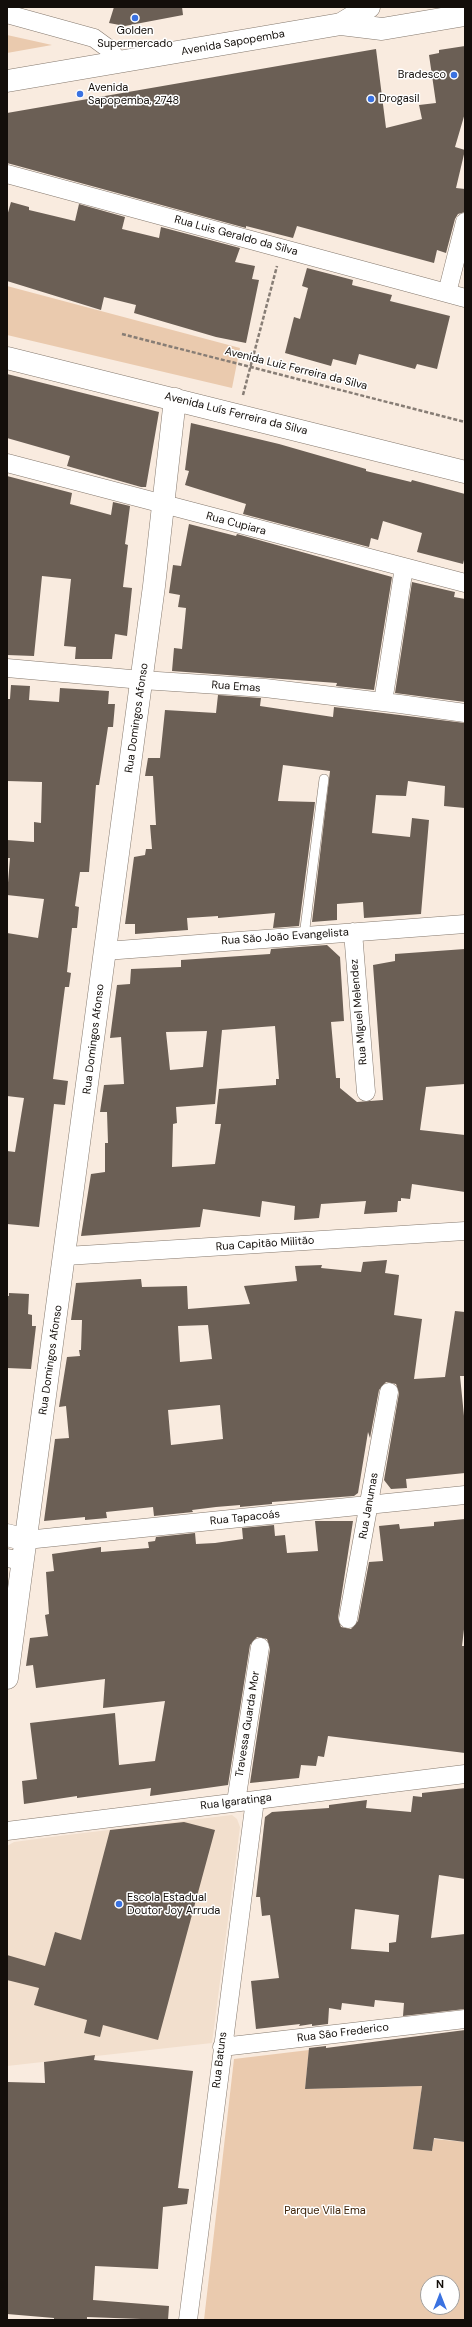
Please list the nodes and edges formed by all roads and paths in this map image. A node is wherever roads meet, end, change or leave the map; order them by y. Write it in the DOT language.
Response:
graph roads {
  1 [pos="369,7"];
  2 [pos="7,14"];
  3 [pos="465,15"];
  4 [pos="341,24"];
  5 [pos="119,62"];
  6 [pos="7,81"];
  7 [pos="7,174"];
  8 [pos="465,222"];
  9 [pos="281,249"];
  10 [pos="447,293"];
  11 [pos="465,298"];
  12 [pos="122,334"];
  13 [pos="7,358"];
  14 [pos="251,366"];
  15 [pos="175,399"];
  16 [pos="238,415"];
  17 [pos="465,422"];
  18 [pos="7,463"];
  19 [pos="465,472"];
  20 [pos="163,505"];
  21 [pos="404,567"];
  22 [pos="465,582"];
  23 [pos="7,668"];
  24 [pos="142,680"];
  25 [pos="383,702"];
  26 [pos="465,713"];
  27 [pos="324,779"];
  28 [pos="465,924"];
  29 [pos="352,932"];
  30 [pos="304,936"];
  31 [pos="105,951"];
  32 [pos="366,1092"];
  33 [pos="465,1231"];
  34 [pos="66,1256"];
  35 [pos="389,1392"];
  36 [pos="465,1495"];
  37 [pos="369,1504"];
  38 [pos="16,1548"];
  39 [pos="348,1619"];
  40 [pos="260,1647"];
  41 [pos="7,1678"];
  42 [pos="465,1774"];
  43 [pos="255,1800"];
  44 [pos="236,1802"];
  45 [pos="7,1831"];
  46 [pos="465,2019"];
  47 [pos="222,2047"];
  48 [pos="188,2320"];
  1 -- 4 [label="street, Avenida Sapopemba"];
  2 -- 5 [label="street"];
  3 -- 4 [label="street, Avenida Sapopemba"];
  4 -- 5 [label="street, Avenida Sapopemba"];
  5 -- 6 [label="street, Avenida Sapopemba"];
  7 -- 9 [label="street, Rua Luis Geraldo da Silva"];
  8 -- 10 [label="street"];
  9 -- 10 [label="street, Rua Luis Geraldo da Silva"];
  9 -- 14 [label="path"];
  10 -- 11 [label="street, Rua Luis Geraldo da Silva"];
  12 -- 14 [label="path, Avenida Luiz Ferreira da Silva"];
  13 -- 15 [label="street, Avenida Luís Ferreira da Silva"];
  14 -- 16 [label="path"];
  14 -- 17 [label="path, Avenida Luiz Ferreira da Silva"];
  15 -- 16 [label="street, Avenida Luís Ferreira da Silva"];
  15 -- 20 [label="street, Rua Domingos Afonso"];
  16 -- 19 [label="street, Avenida Luís Ferreira da Silva"];
  18 -- 20 [label="street, Rua Cupiara"];
  20 -- 21 [label="street, Rua Cupiara"];
  20 -- 24 [label="street, Rua Domingos Afonso"];
  21 -- 22 [label="street, Rua Cupiara"];
  21 -- 25 [label="street"];
  23 -- 24 [label="street, Rua Emas"];
  24 -- 25 [label="street, Rua Emas"];
  24 -- 31 [label="street, Rua Domingos Afonso"];
  25 -- 26 [label="street, Rua Emas"];
  27 -- 30 [label="lane"];
  28 -- 29 [label="street, Rua São João Evangelista"];
  29 -- 30 [label="street, Rua São João Evangelista"];
  29 -- 32 [label="street, Rua MIguel Melendez"];
  30 -- 31 [label="street, Rua São João Evangelista"];
  31 -- 34 [label="street, Rua Domingos Afonso"];
  33 -- 34 [label="street, Rua Capitão Militão"];
  34 -- 38 [label="street, Rua Domingos Afonso"];
  35 -- 37 [label="street, Rua Janumas"];
  36 -- 37 [label="street, Rua Tapacoás"];
  37 -- 38 [label="street, Rua Tapacoás"];
  37 -- 39 [label="street, Rua Janumas"];
  38 -- 41 [label="street, Rua Domingos Afonso"];
  40 -- 44 [label="street, Travessa Guarda Mor"];
  42 -- 43 [label="street, Rua Igaratinga"];
  43 -- 44 [label="street, Rua Igaratinga"];
  43 -- 47 [label="street, Rua Batuns"];
  44 -- 45 [label="street, Rua Igaratinga"];
  46 -- 47 [label="street, Rua São Frederico"];
  47 -- 48 [label="street, Rua Batuns"];
}
